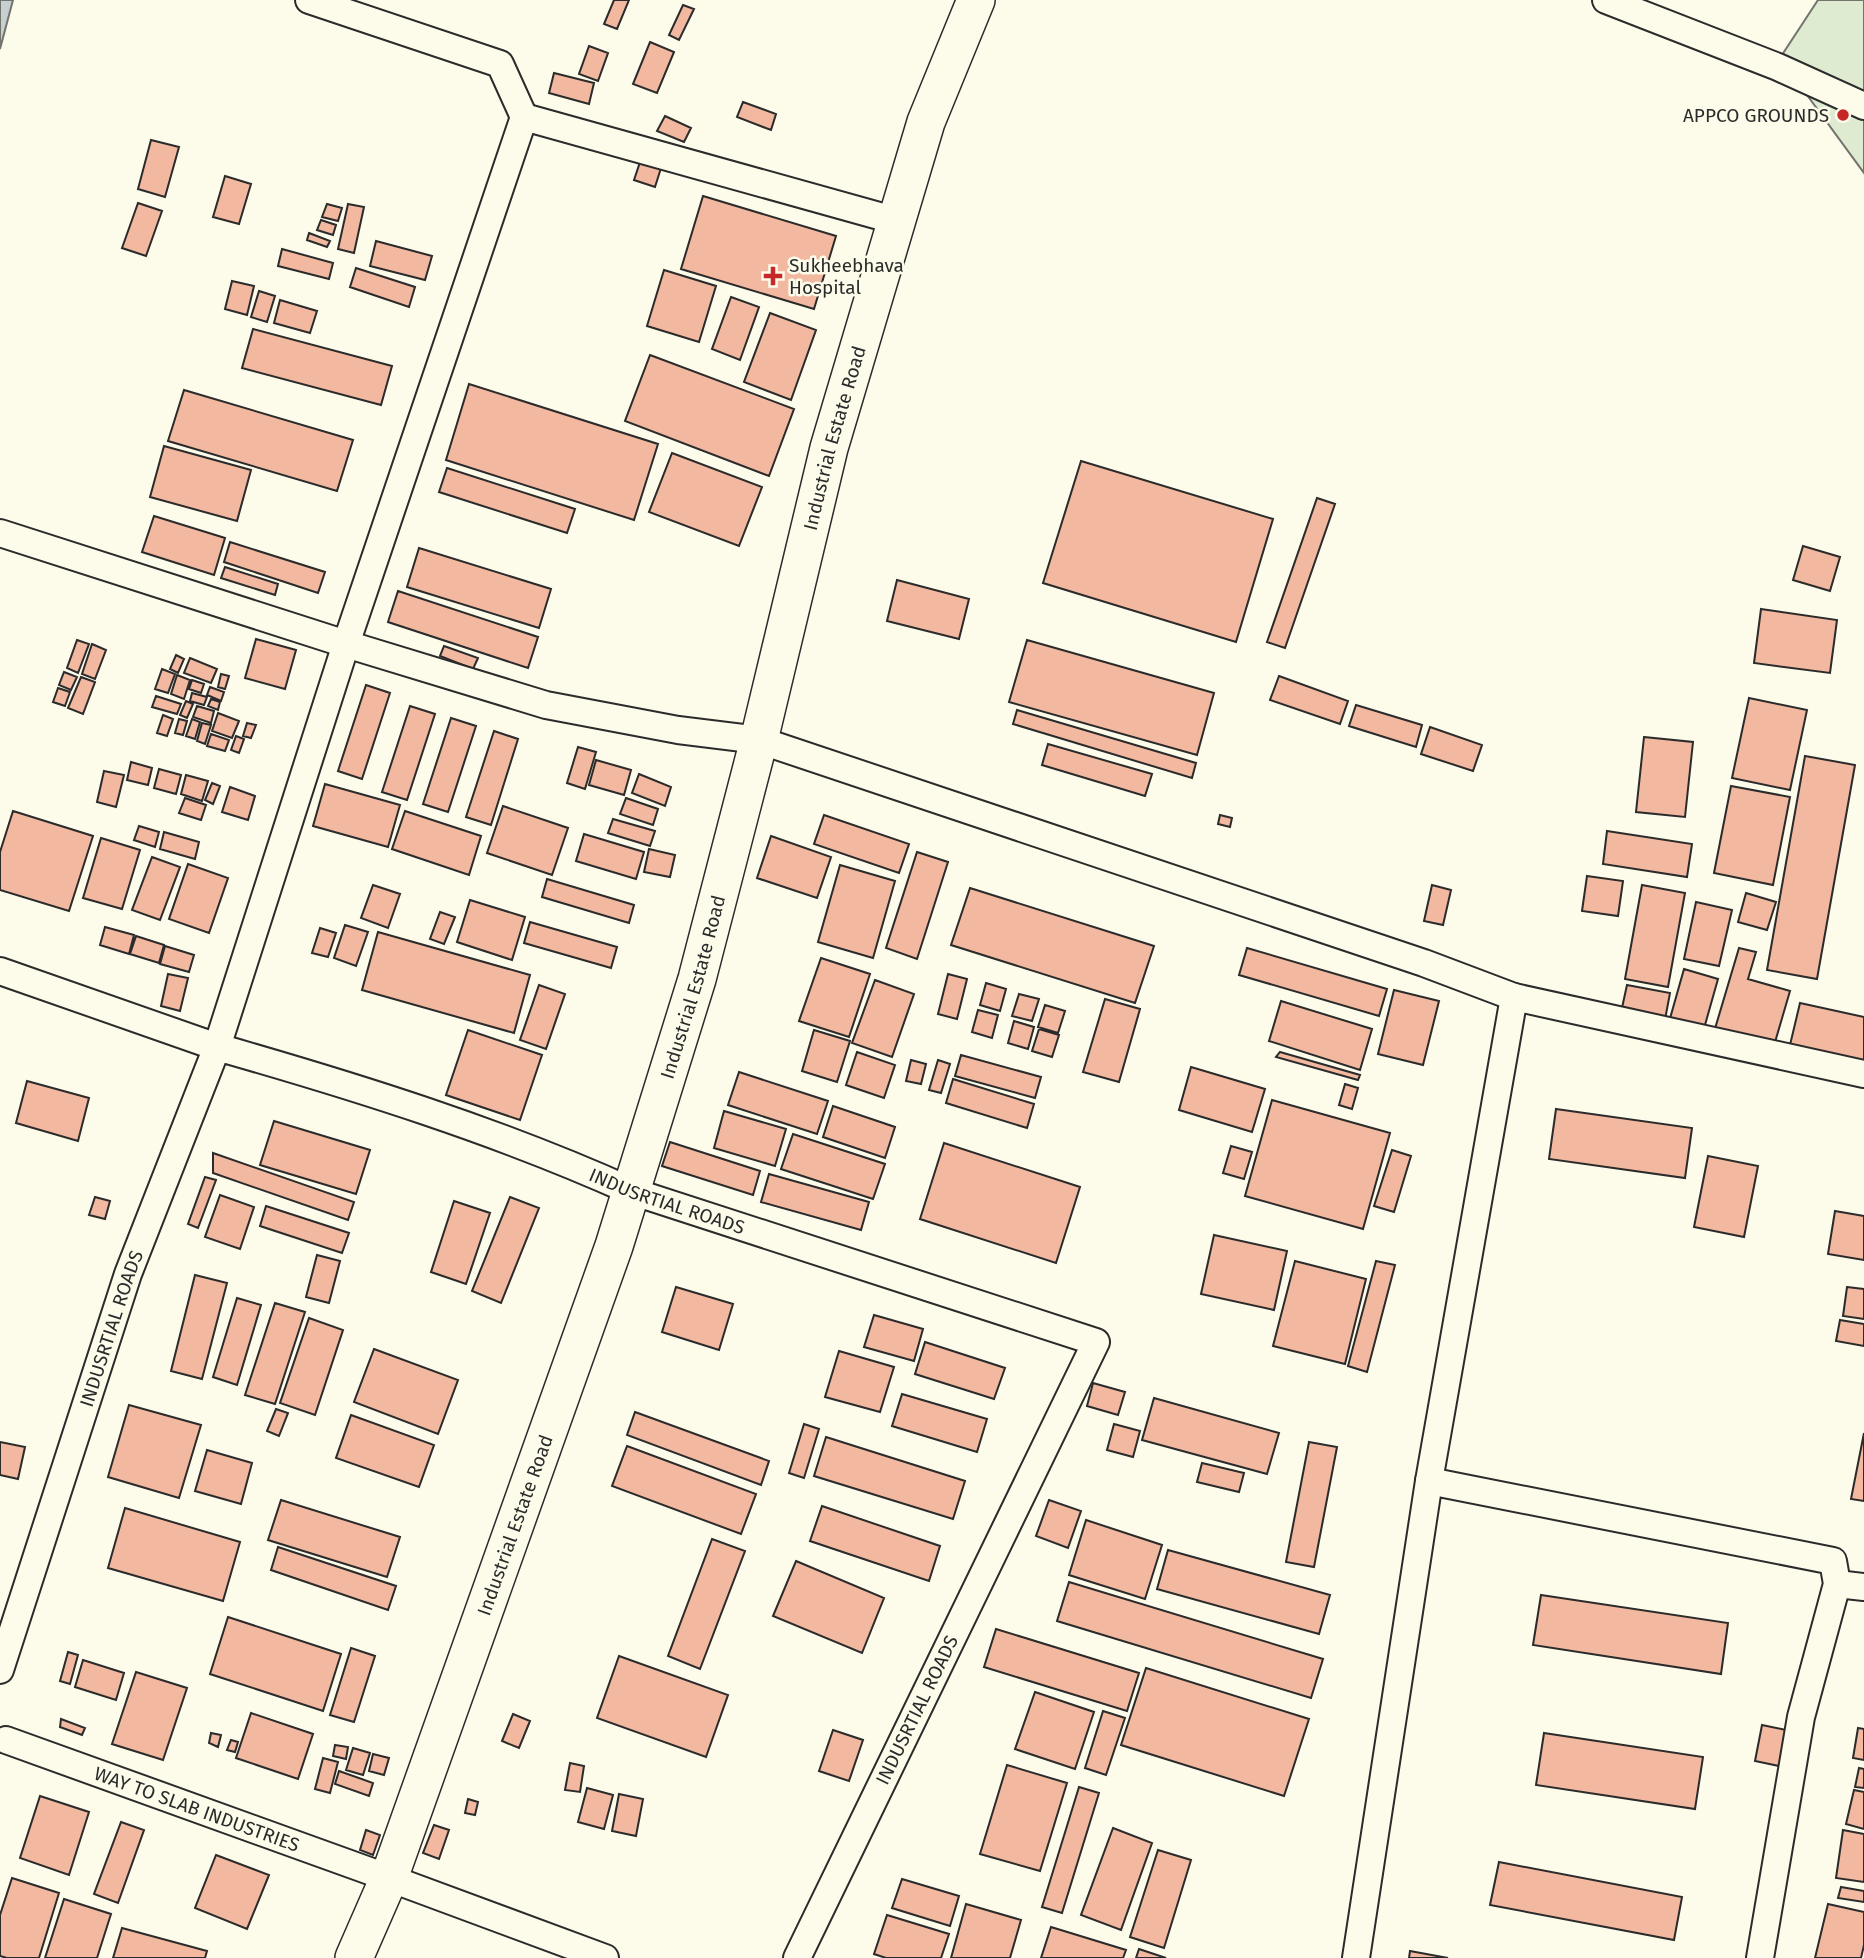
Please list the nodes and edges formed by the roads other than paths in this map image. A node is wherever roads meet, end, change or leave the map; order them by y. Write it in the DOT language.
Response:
graph roads {
  1 [pos="309,0"];
  2 [pos="976,0"];
  3 [pos="1606,0"];
  4 [pos="1864,106"];
  5 [pos="524,117"];
  6 [pos="897,221"];
  7 [pos="0,533"];
  8 [pos="346,644"];
  9 [pos="759,740"];
  10 [pos="0,971"];
  11 [pos="1514,997"];
  12 [pos="217,1047"];
  13 [pos="1864,1074"];
  14 [pos="631,1191"];
  15 [pos="1429,1481"];
  16 [pos="1837,1584"];
  17 [pos="1864,1587"];
  18 [pos="0,1670"];
  19 [pos="6,1740"];
  20 [pos="389,1878"];
  21 [pos="354,1958"];
  22 [pos="605,1958"];
  23 [pos="797,1958"];
  24 [pos="1356,1958"];
  25 [pos="1759,1958"];
  1 -- 5 [label="street"];
  2 -- 6 [label="main road, Industrial Estate Road"];
  3 -- 4 [label="street"];
  5 -- 6 [label="street"];
  5 -- 8 [label="street"];
  6 -- 9 [label="main road, Industrial Estate Road"];
  7 -- 8 [label="street"];
  8 -- 9 [label="street"];
  8 -- 12 [label="street"];
  9 -- 11 [label="street"];
  9 -- 14 [label="main road, Industrial Estate Road"];
  10 -- 12 [label="street"];
  11 -- 13 [label="street"];
  11 -- 15 [label="street"];
  12 -- 14 [label="street, INDUSRTIAL ROADS"];
  12 -- 18 [label="street, INDUSRTIAL ROADS"];
  14 -- 20 [label="main road, Industrial Estate Road"];
  14 -- 23 [label="street, INDUSRTIAL ROADS"];
  15 -- 16 [label="street"];
  15 -- 24 [label="street"];
  16 -- 17 [label="street"];
  16 -- 25 [label="street"];
  19 -- 20 [label="street, WAY TO SLAB INDUSTRIES"];
  20 -- 21 [label="main road, Industrial Estate Road"];
  20 -- 22 [label="street, WAY TO SLAB INDUSTRIES"];
}
